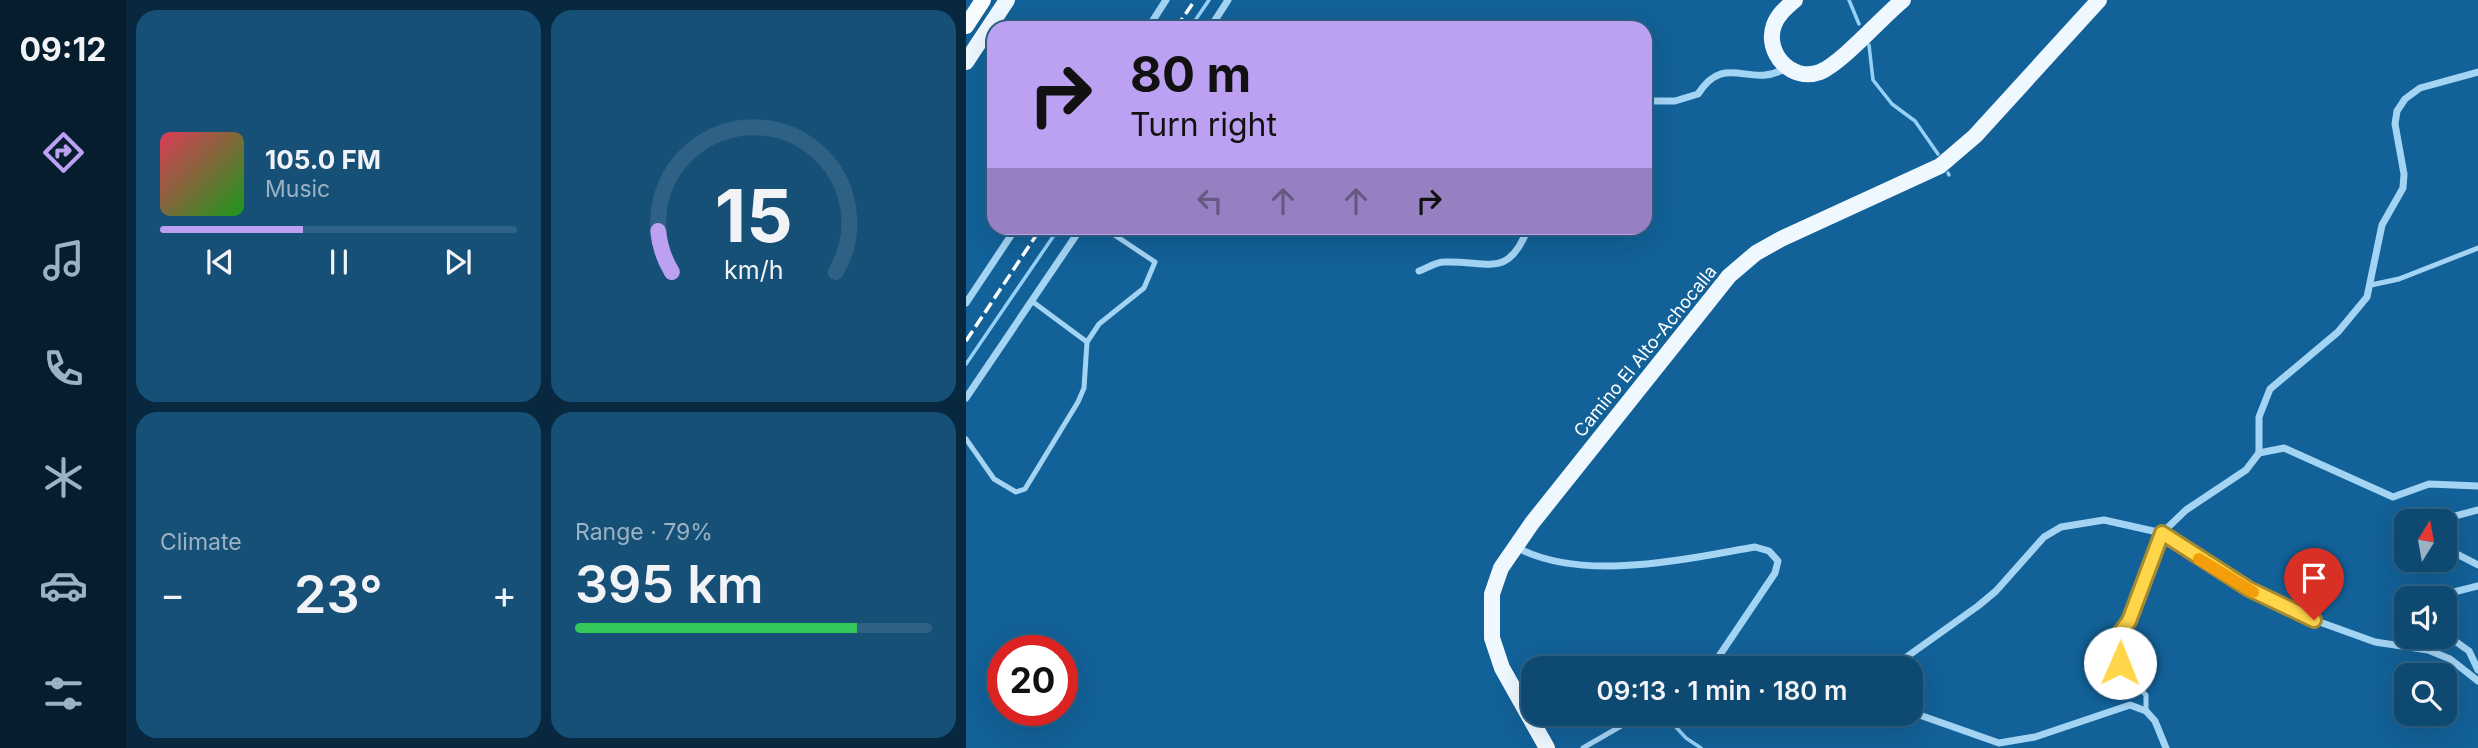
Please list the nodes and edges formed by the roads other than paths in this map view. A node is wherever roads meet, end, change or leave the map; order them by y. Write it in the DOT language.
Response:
graph roads {
  1 [pos="983,0"];
  2 [pos="1007,0"];
  3 [pos="1166,0"];
  4 [pos="1228,0"];
  5 [pos="1795,0"];
  6 [pos="1903,0"];
  7 [pos="2099,0"];
  8 [pos="993,21"];
  9 [pos="1152,21"];
  10 [pos="1214,21"];
  11 [pos="966,26"];
  12 [pos="987,30"];
  13 [pos="966,62"];
  14 [pos="1787,67"];
  15 [pos="2478,72"];
  16 [pos="1652,101"];
  17 [pos="1011,235"];
  18 [pos="1076,235"];
  19 [pos="1114,235"];
  20 [pos="1525,235"];
  21 [pos="2478,248"];
  22 [pos="1419,271"];
  23 [pos="2371,285"];
  24 [pos="1033,302"];
  25 [pos="966,303"];
  26 [pos="1087,342"];
  27 [pos="966,398"];
  28 [pos="966,439"];
  29 [pos="2259,453"];
  30 [pos="2478,486"];
  31 [pos="2478,510"];
  32 [pos="2457,515"];
  33 [pos="2162,533"];
  34 [pos="1516,547"];
  35 [pos="2457,554"];
  36 [pos="2478,565"];
  37 [pos="2478,586"];
  38 [pos="2457,591"];
  39 [pos="2457,643"];
  40 [pos="1719,656"];
  41 [pos="1908,656"];
  42 [pos="2478,670"];
  43 [pos="2478,681"];
  44 [pos="2146,711"];
  45 [pos="1923,716"];
  46 [pos="1621,726"];
  47 [pos="1547,748"];
  48 [pos="1583,748"];
  49 [pos="2166,748"];
  1 -- 11 [label="highway"];
  2 -- 8 [label="main road"];
  3 -- 9 [label="street"];
  4 -- 10 [label="street"];
  5 -- 14 [label="main road"];
  6 -- 14 [label="main road"];
  7 -- 34 [label="main road, Camino El Alto-Achocalla"];
  12 -- 13 [label="main road"];
  14 -- 16 [label="street"];
  15 -- 23 [label="street"];
  17 -- 25 [label="street"];
  18 -- 24 [label="street"];
  19 -- 26 [label="lane"];
  20 -- 22 [label="street"];
  21 -- 23 [label="lane"];
  23 -- 29 [label="street"];
  24 -- 26 [label="lane"];
  24 -- 27 [label="street"];
  26 -- 28 [label="lane"];
  29 -- 30 [label="street"];
  29 -- 33 [label="street"];
  31 -- 32 [label="street"];
  33 -- 41 [label="street"];
  33 -- 43 [label="street"];
  33 -- 44 [label="lane"];
  34 -- 40 [label="street"];
  34 -- 47 [label="main road, Camino El Alto-Achocalla"];
  35 -- 36 [label="street"];
  37 -- 38 [label="street"];
  39 -- 42 [label="street"];
  44 -- 45 [label="street"];
  44 -- 49 [label="street"];
  46 -- 48 [label="lane"];
}
